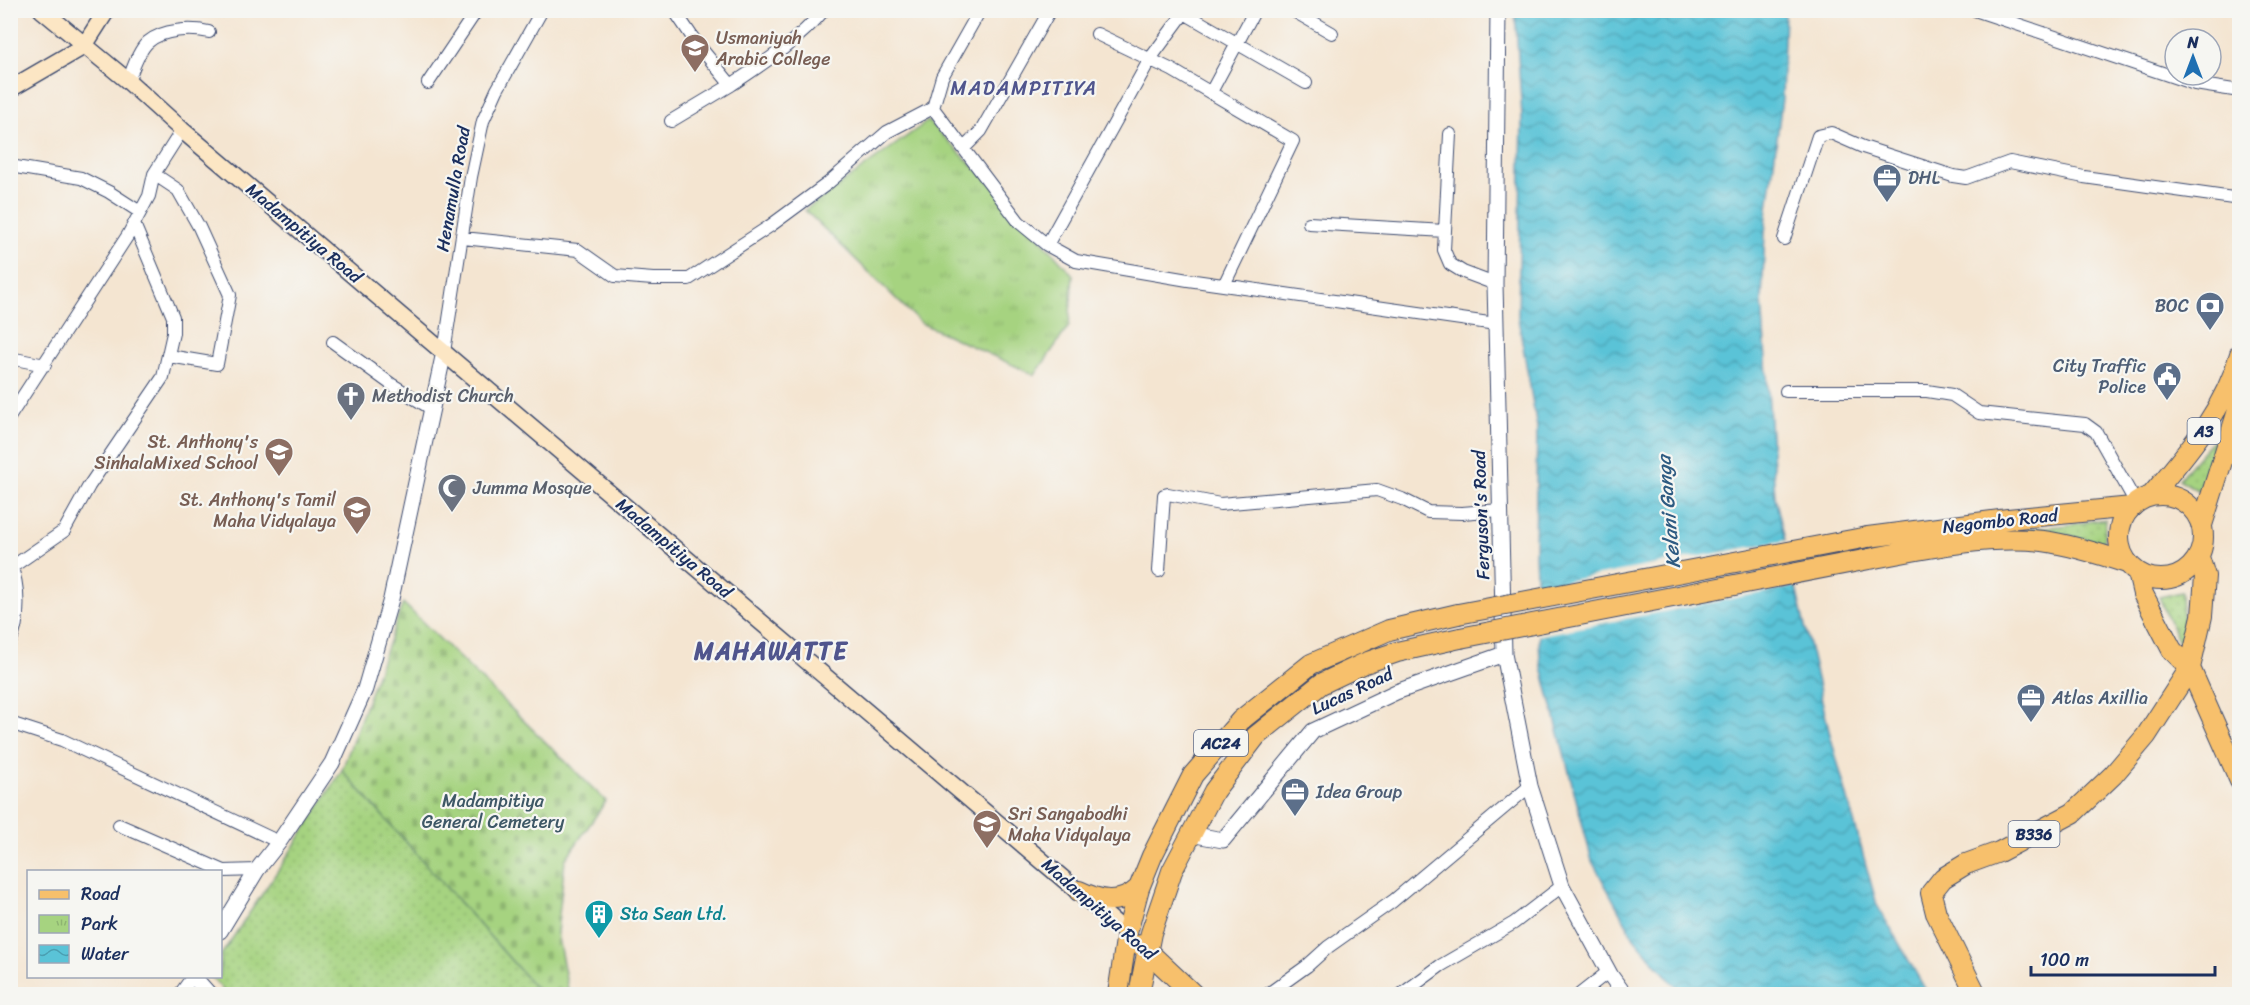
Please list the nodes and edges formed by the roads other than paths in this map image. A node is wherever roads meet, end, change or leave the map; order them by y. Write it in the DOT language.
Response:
graph roads {
  1 [pos="42,10"];
  2 [pos="107,10"];
  3 [pos="477,10"];
  4 [pos="542,10"];
  5 [pos="674,10"];
  6 [pos="824,10"];
  7 [pos="980,10"];
  8 [pos="1255,10"];
  9 [pos="1292,10"];
  10 [pos="1498,10"];
  11 [pos="1975,10"];
  12 [pos="1050,11"];
  13 [pos="1181,12"];
  14 [pos="209,32"];
  15 [pos="1332,33"];
  16 [pos="1097,34"];
  17 [pos="1237,43"];
  18 [pos="84,46"];
  19 [pos="1150,59"];
  20 [pos="128,81"];
  21 [pos="428,82"];
  22 [pos="1306,83"];
  23 [pos="732,85"];
  24 [pos="10,89"];
  25 [pos="2240,91"];
  26 [pos="1211,92"];
  27 [pos="933,108"];
  28 [pos="671,121"];
  29 [pos="182,129"];
  30 [pos="1450,134"];
  31 [pos="964,148"];
  32 [pos="10,166"];
  33 [pos="154,174"];
  34 [pos="2240,199"];
  35 [pos="140,212"];
  36 [pos="1309,223"];
  37 [pos="134,224"];
  38 [pos="1445,231"];
  39 [pos="463,238"];
  40 [pos="1784,239"];
  41 [pos="1047,245"];
  42 [pos="1495,284"];
  43 [pos="1224,285"];
  44 [pos="1496,324"];
  45 [pos="333,342"];
  46 [pos="444,352"];
  47 [pos="2240,354"];
  48 [pos="169,356"];
  49 [pos="10,358"];
  50 [pos="45,365"];
  51 [pos="1786,392"];
  52 [pos="2240,404"];
  53 [pos="432,409"];
  54 [pos="10,416"];
  55 [pos="2140,502"];
  56 [pos="1500,510"];
  57 [pos="2202,525"];
  58 [pos="2199,557"];
  59 [pos="11,566"];
  60 [pos="2133,568"];
  61 [pos="1159,571"];
  62 [pos="10,642"];
  63 [pos="1504,654"];
  64 [pos="2190,668"];
  65 [pos="10,721"];
  66 [pos="2240,781"];
  67 [pos="1530,786"];
  68 [pos="119,825"];
  69 [pos="1190,834"];
  70 [pos="279,842"];
  71 [pos="222,870"];
  72 [pos="222,870"];
  73 [pos="257,870"];
  74 [pos="1562,886"];
  75 [pos="1139,888"];
  76 [pos="1079,891"];
  77 [pos="222,928"];
  78 [pos="1127,933"];
  79 [pos="1147,951"];
  80 [pos="1608,972"];
  81 [pos="1173,975"];
  82 [pos="192,978"];
  83 [pos="194,978"];
  84 [pos="1140,990"];
  85 [pos="180,994"];
  86 [pos="209,994"];
  87 [pos="1118,994"];
  88 [pos="1193,994"];
  89 [pos="1268,994"];
  90 [pos="1402,994"];
  91 [pos="1580,994"];
  92 [pos="1624,994"];
  93 [pos="1976,994"];
  1 -- 18 [label="main road, Madampitiya Road"];
  2 -- 18 [label="main road"];
  3 -- 21 [label="street"];
  4 -- 39 [label="street, Henamulla Road"];
  5 -- 23 [label="street"];
  6 -- 23 [label="street"];
  7 -- 27 [label="street"];
  8 -- 17 [label="street"];
  9 -- 15 [label="street"];
  10 -- 42 [label="street, Ferguson's Road"];
  11 -- 25 [label="street"];
  12 -- 31 [label="street"];
  13 -- 17 [label="street"];
  13 -- 19 [label="street"];
  14 -- 20 [label="street"];
  16 -- 19 [label="street"];
  17 -- 22 [label="street"];
  17 -- 26 [label="street"];
  18 -- 20 [label="main road, Madampitiya Road"];
  18 -- 24 [label="main road"];
  19 -- 26 [label="street"];
  19 -- 41 [label="street"];
  20 -- 29 [label="main road, Madampitiya Road"];
  23 -- 28 [label="street"];
  26 -- 43 [label="street"];
  27 -- 31 [label="street"];
  27 -- 39 [label="street"];
  29 -- 33 [label="street"];
  29 -- 46 [label="main road, Madampitiya Road"];
  30 -- 38 [label="street"];
  31 -- 41 [label="street"];
  32 -- 35 [label="street"];
  33 -- 35 [label="street"];
  33 -- 48 [label="street"];
  34 -- 40 [label="street"];
  35 -- 37 [label="street"];
  36 -- 38 [label="street"];
  37 -- 48 [label="street"];
  37 -- 50 [label="street"];
  38 -- 42 [label="street"];
  39 -- 46 [label="street, Henamulla Road"];
  41 -- 43 [label="street"];
  42 -- 44 [label="street, Ferguson's Road"];
  43 -- 44 [label="street"];
  44 -- 56 [label="street, Ferguson's Road"];
  45 -- 53 [label="street"];
  46 -- 53 [label="street"];
  46 -- 76 [label="main road, Madampitiya Road"];
  47 -- 55 [label="main road, A3"];
  48 -- 59 [label="street"];
  49 -- 50 [label="street"];
  50 -- 54 [label="street"];
  51 -- 55 [label="street"];
  52 -- 57 [label="main road, A3"];
  53 -- 70 [label="street"];
  55 -- 57 [label="main road"];
  55 -- 60 [label="main road"];
  55 -- 75 [label="main road, Negombo Road / AC24, bridge"];
  56 -- 61 [label="street"];
  56 -- 63 [label="street, Ferguson's Road"];
  57 -- 58 [label="main road"];
  58 -- 60 [label="main road"];
  58 -- 64 [label="main road"];
  59 -- 62 [label="street"];
  60 -- 64 [label="main road"];
  60 -- 69 [label="main road, Negombo Road / AC24, bridge"];
  63 -- 67 [label="street, Ferguson's Road"];
  63 -- 69 [label="street, Lucas Road"];
  64 -- 66 [label="main road"];
  64 -- 93 [label="main road, B336"];
  65 -- 70 [label="street"];
  67 -- 74 [label="street, Ferguson's Road"];
  67 -- 89 [label="street"];
  68 -- 72 [label="street"];
  69 -- 79 [label="main road, AC24"];
  70 -- 73 [label="street"];
  71 -- 73 [label="street"];
  73 -- 77 [label="street"];
  74 -- 80 [label="street, Ferguson's Road"];
  74 -- 90 [label="street"];
  75 -- 76 [label="main road"];
  75 -- 78 [label="main road, AC24"];
  76 -- 78 [label="main road, Madampitiya Road"];
  78 -- 79 [label="main road, Madampitiya Road"];
  78 -- 87 [label="main road, AC24"];
  79 -- 81 [label="main road, Madampitiya Road"];
  79 -- 84 [label="main road, AC24"];
  80 -- 91 [label="street"];
  80 -- 92 [label="street, Ferguson's Road"];
  81 -- 84 [label="main road"];
  81 -- 88 [label="main road, Madampitiya Road"];
  82 -- 85 [label="street"];
  83 -- 86 [label="street"];
}
